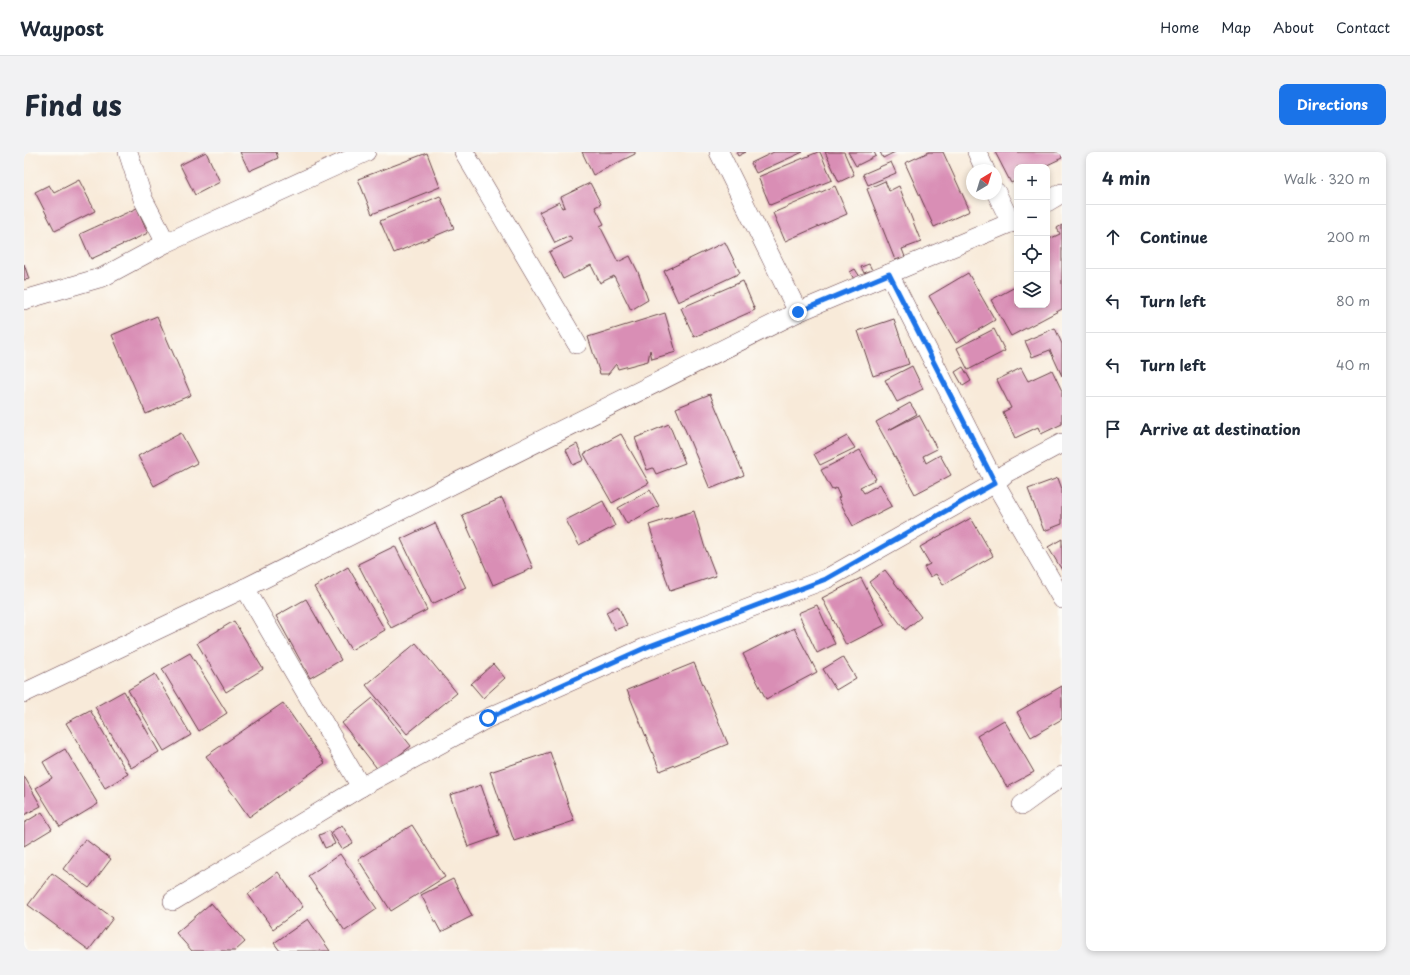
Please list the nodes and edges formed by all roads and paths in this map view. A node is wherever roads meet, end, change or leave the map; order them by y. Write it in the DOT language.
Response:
graph roads {
  1 [pos="128,152"];
  2 [pos="131,152"];
  3 [pos="366,152"];
  4 [pos="464,152"];
  5 [pos="719,152"];
  6 [pos="977,152"];
  7 [pos="982,164"];
  8 [pos="1062,193"];
  9 [pos="1001,200"];
  10 [pos="1050,200"];
  11 [pos="1014,222"];
  12 [pos="166,244"];
  13 [pos="889,274"];
  14 [pos="24,300"];
  15 [pos="798,312"];
  16 [pos="577,344"];
  17 [pos="1062,443"];
  18 [pos="995,483"];
  19 [pos="245,588"];
  20 [pos="1062,599"];
  21 [pos="24,693"];
  22 [pos="1062,776"];
  23 [pos="361,787"];
  24 [pos="1022,805"];
  25 [pos="173,901"];
  1 -- 12 [label="street"];
  2 -- 12 [label="street"];
  3 -- 12 [label="street"];
  4 -- 16 [label="street"];
  5 -- 15 [label="street"];
  6 -- 7 [label="street"];
  8 -- 10 [label="street"];
  9 -- 11 [label="street"];
  11 -- 13 [label="street"];
  12 -- 14 [label="street"];
  13 -- 15 [label="street"];
  13 -- 18 [label="street"];
  15 -- 19 [label="street"];
  17 -- 18 [label="street"];
  18 -- 20 [label="street"];
  18 -- 23 [label="street"];
  19 -- 21 [label="street"];
  19 -- 23 [label="street"];
  22 -- 24 [label="street"];
  23 -- 25 [label="street"];
}
